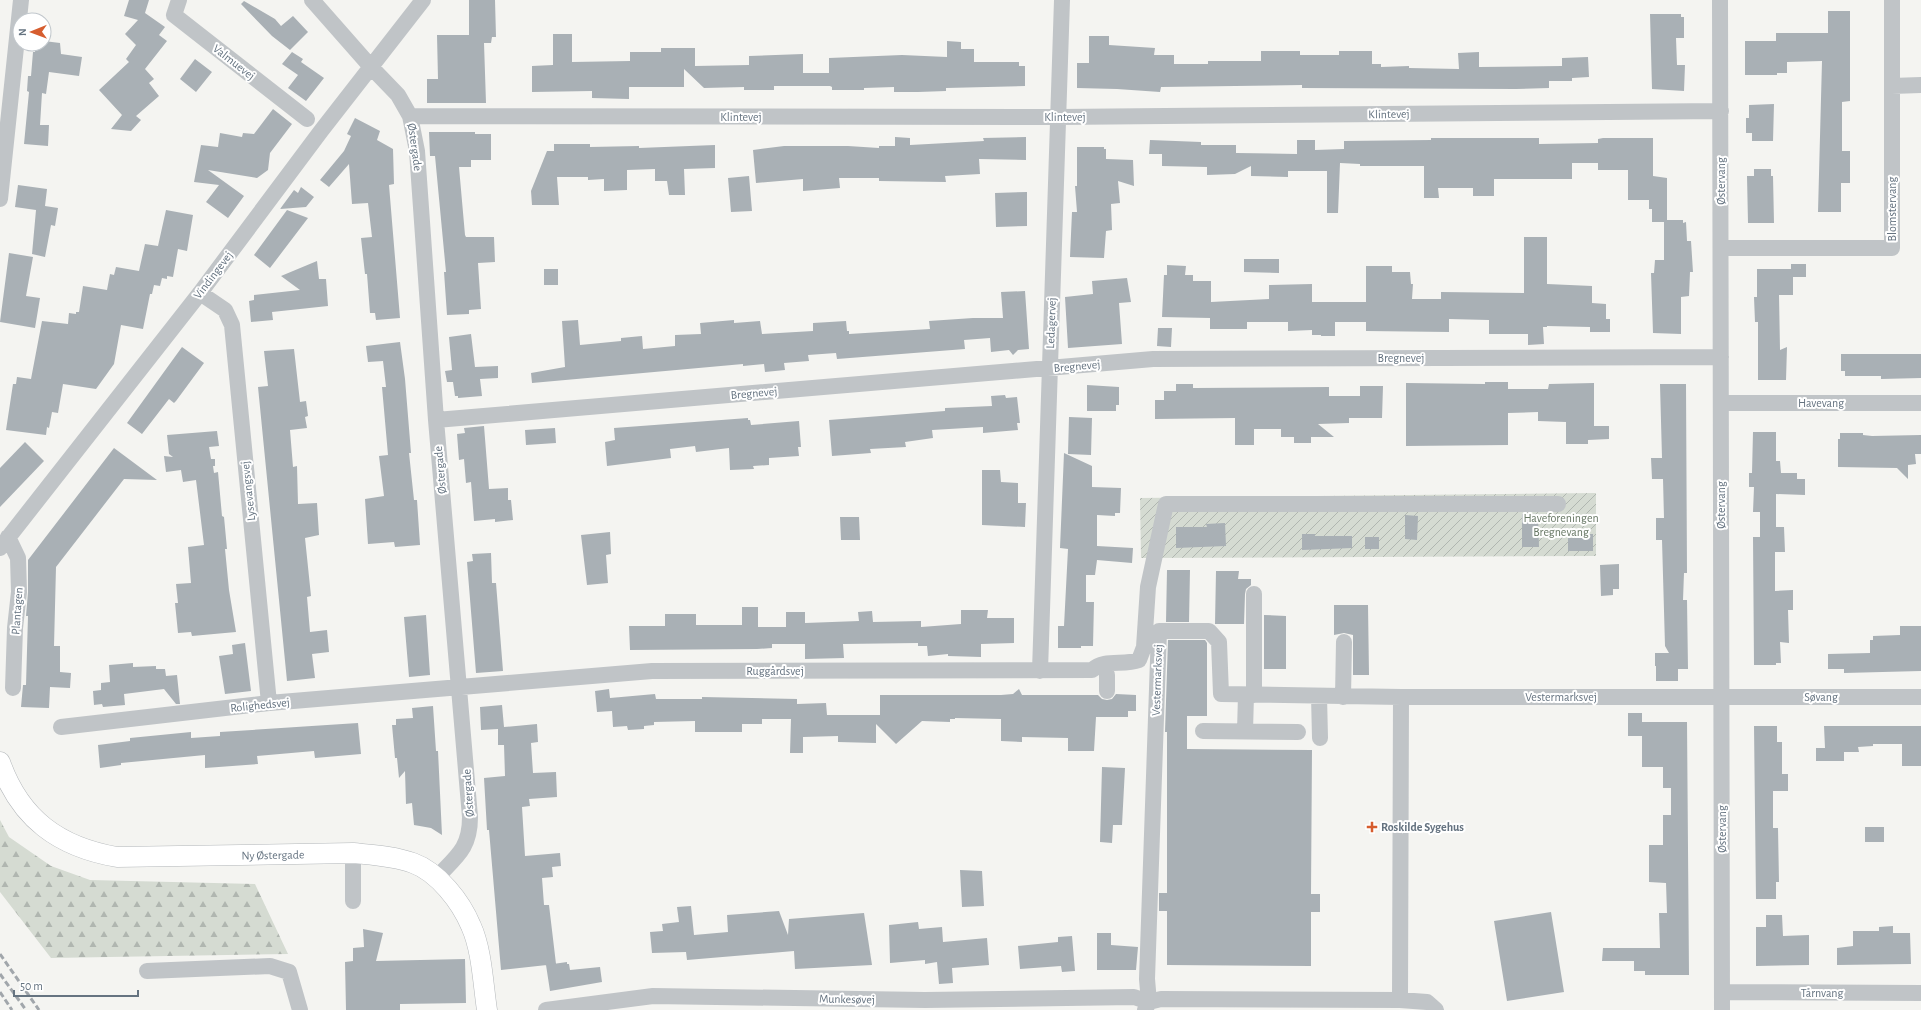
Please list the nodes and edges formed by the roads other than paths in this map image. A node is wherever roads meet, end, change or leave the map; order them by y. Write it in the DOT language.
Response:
graph roads {
  1 [pos="21,0"];
  2 [pos="179,0"];
  3 [pos="312,0"];
  4 [pos="423,0"];
  5 [pos="1062,0"];
  6 [pos="1720,0"];
  7 [pos="1892,0"];
  8 [pos="371,67"];
  9 [pos="1921,85"];
  10 [pos="1892,86"];
  11 [pos="1720,111"];
  12 [pos="410,116"];
  13 [pos="1058,117"];
  14 [pos="307,119"];
  15 [pos="0,199"];
  16 [pos="1721,248"];
  17 [pos="200,293"];
  18 [pos="1721,357"];
  19 [pos="1050,368"];
  20 [pos="1721,403"];
  21 [pos="1921,403"];
  22 [pos="436,420"];
  23 [pos="1558,504"];
  24 [pos="4,542"];
  25 [pos="1254,594"];
  26 [pos="1344,642"];
  27 [pos="1040,671"];
  28 [pos="1107,675"];
  29 [pos="13,688"];
  30 [pos="459,688"];
  31 [pos="1107,691"];
  32 [pos="1250,695"];
  33 [pos="1319,696"];
  34 [pos="1344,697"];
  35 [pos="1400,697"];
  36 [pos="1921,697"];
  37 [pos="1722,698"];
  38 [pos="269,703"];
  39 [pos="61,727"];
  40 [pos="1203,731"];
  41 [pos="1245,731"];
  42 [pos="1298,732"];
  43 [pos="1320,738"];
  44 [pos="0,762"];
  45 [pos="353,854"];
  46 [pos="437,877"];
  47 [pos="353,901"];
  48 [pos="146,971"];
  49 [pos="1722,992"];
  50 [pos="1921,993"];
  51 [pos="1400,1000"];
  52 [pos="926,1005"];
  53 [pos="1198,1005"];
  54 [pos="1242,1005"];
  55 [pos="1147,1006"];
  56 [pos="300,1010"];
  57 [pos="487,1010"];
  58 [pos="546,1010"];
  59 [pos="1436,1010"];
  60 [pos="1722,1010"];
  1 -- 15 [label="street"];
  2 -- 14 [label="street, Valmuevej"];
  3 -- 8 [label="street, Østergade"];
  4 -- 8 [label="street, Vindingevej"];
  5 -- 13 [label="street, Ledagervej"];
  6 -- 11 [label="street, Østervang"];
  7 -- 10 [label="street, Blomstervang"];
  8 -- 12 [label="street, Østergade"];
  8 -- 17 [label="street, Vindingevej"];
  9 -- 10 [label="street"];
  10 -- 16 [label="street, Blomstervang"];
  11 -- 13 [label="street, Klintevej"];
  11 -- 16 [label="street, Østervang"];
  12 -- 13 [label="street, Klintevej"];
  12 -- 22 [label="street, Østergade"];
  13 -- 19 [label="street, Ledagervej"];
  16 -- 18 [label="street, Østervang"];
  17 -- 24 [label="street, Vindingevej"];
  17 -- 38 [label="street, Lysevangsvej"];
  18 -- 19 [label="street, Bregnevej"];
  18 -- 20 [label="street, Østervang"];
  19 -- 22 [label="street, Bregnevej"];
  19 -- 27 [label="street, Ledagervej"];
  20 -- 21 [label="street, Havevang"];
  20 -- 37 [label="street, Østervang"];
  22 -- 30 [label="street, Østergade"];
  23 -- 27 [label="street, Ruggårdsvej"];
  24 -- 29 [label="street, Plantagen"];
  25 -- 32 [label="street"];
  26 -- 34 [label="street"];
  27 -- 30 [label="street, Ruggårdsvej"];
  28 -- 31 [label="street"];
  30 -- 38 [label="street, Rolighedsvej"];
  30 -- 46 [label="street, Østergade"];
  32 -- 33 [label="street, Vestermarksvej"];
  32 -- 41 [label="street"];
  32 -- 55 [label="street, Vestermarksvej"];
  33 -- 34 [label="street, Vestermarksvej"];
  33 -- 43 [label="street"];
  34 -- 35 [label="street, Vestermarksvej"];
  35 -- 37 [label="street, Vestermarksvej"];
  35 -- 51 [label="street"];
  36 -- 37 [label="street, Søvang"];
  37 -- 49 [label="street, Østervang"];
  38 -- 39 [label="street, Rolighedsvej"];
  40 -- 41 [label="street"];
  41 -- 42 [label="street"];
  44 -- 45 [label="main road, Ny Østergade"];
  45 -- 46 [label="main road, Ny Østergade"];
  45 -- 47 [label="street"];
  46 -- 57 [label="main road, Ny Østergade"];
  48 -- 56 [label="street"];
  49 -- 50 [label="street, Tårnvang"];
  49 -- 60 [label="street, Østervang"];
  51 -- 54 [label="street"];
  51 -- 59 [label="street"];
  52 -- 55 [label="street, Munkesøvej"];
  52 -- 58 [label="street, Munkesøvej"];
  53 -- 54 [label="street"];
  53 -- 55 [label="street"];
}
